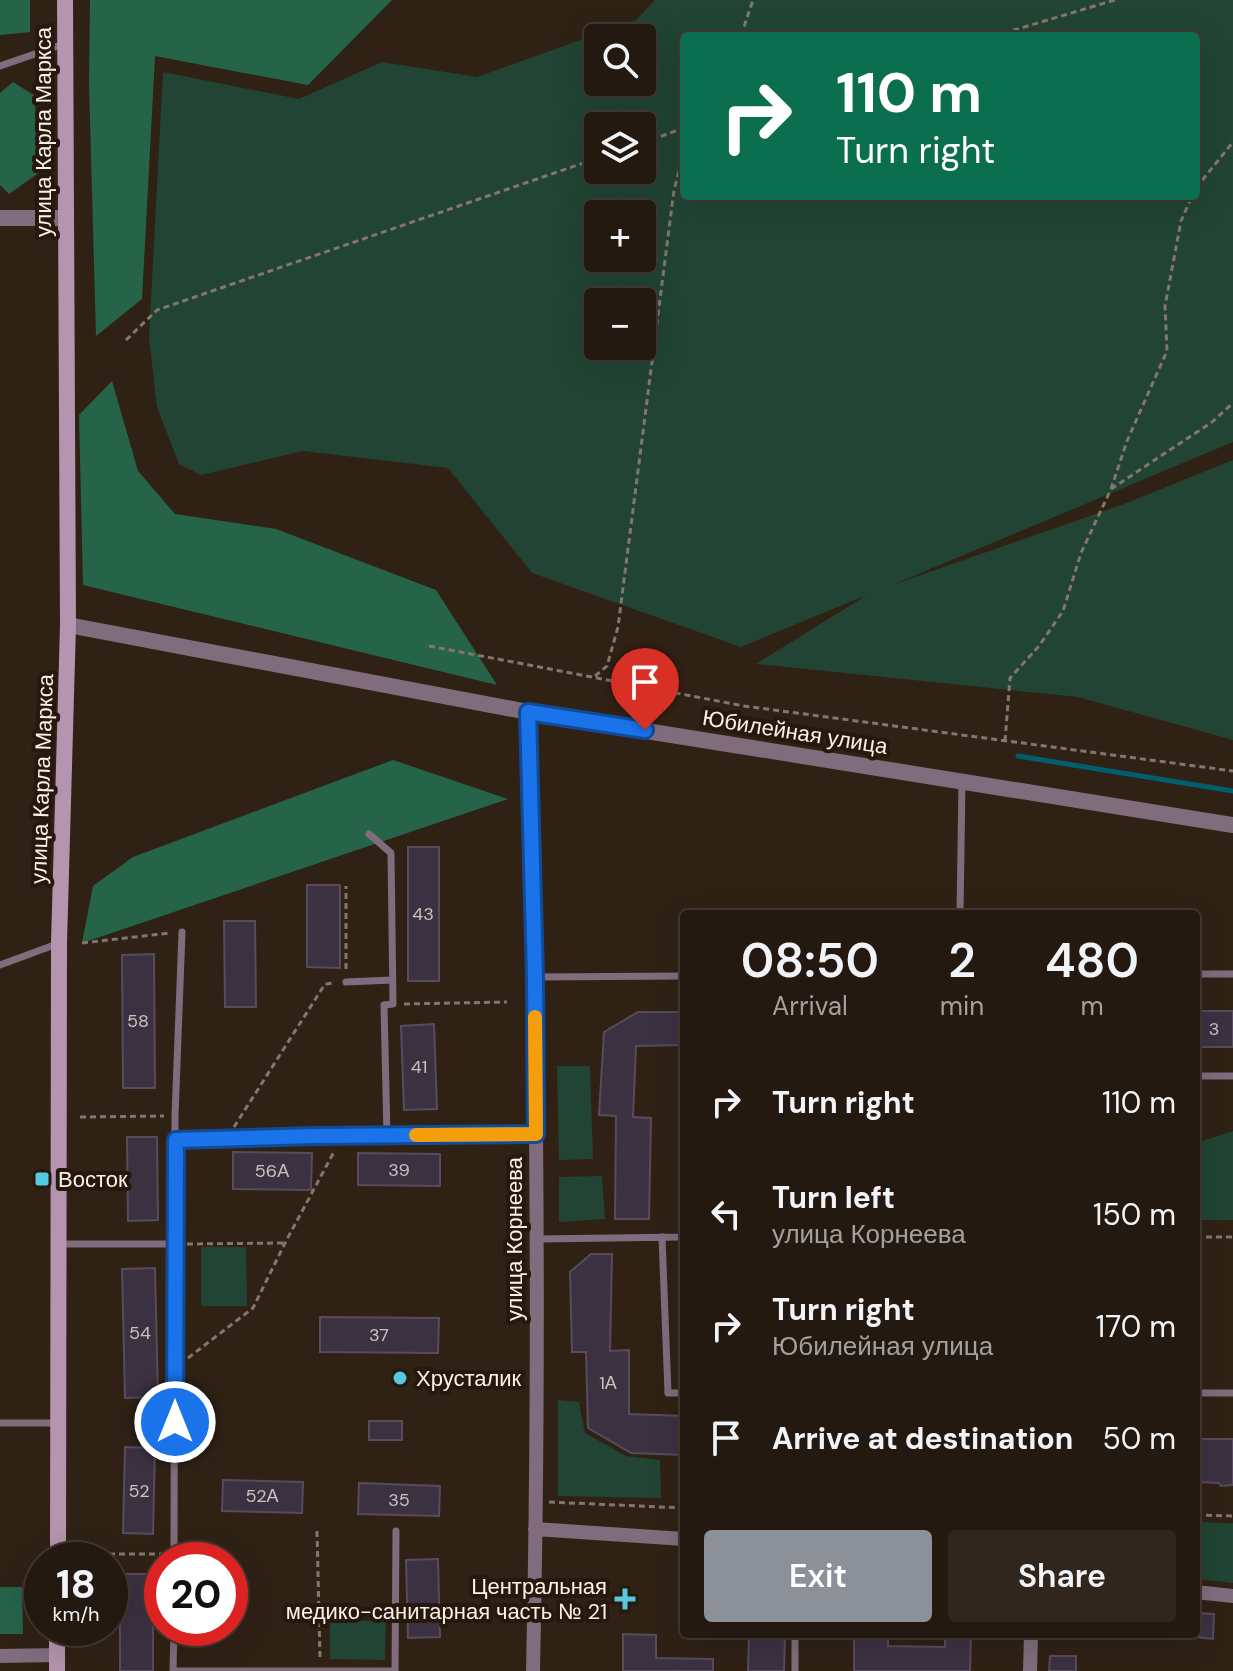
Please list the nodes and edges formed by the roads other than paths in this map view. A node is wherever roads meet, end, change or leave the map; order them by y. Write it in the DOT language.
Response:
graph roads {
  1 [pos="65,0"];
  2 [pos="64,44"];
  3 [pos="0,66"];
  4 [pos="0,218"];
  5 [pos="66,218"];
  6 [pos="68,625"];
  7 [pos="528,712"];
  8 [pos="962,782"];
  9 [pos="1233,825"];
  10 [pos="369,834"];
  11 [pos="960,910"];
  12 [pos="182,932"];
  13 [pos="59,943"];
  14 [pos="0,965"];
  15 [pos="1200,974"];
  16 [pos="1233,974"];
  17 [pos="680,976"];
  18 [pos="535,977"];
  19 [pos="392,980"];
  20 [pos="346,982"];
  21 [pos="1200,1076"];
  22 [pos="1233,1076"];
  23 [pos="536,1134"];
  24 [pos="387,1135"];
  25 [pos="176,1140"];
  26 [pos="662,1237"];
  27 [pos="680,1237"];
  28 [pos="536,1239"];
  29 [pos="57,1244"];
  30 [pos="175,1244"];
  31 [pos="680,1393"];
  32 [pos="1200,1393"];
  33 [pos="1233,1393"];
  34 [pos="59,1422"];
  35 [pos="0,1423"];
  36 [pos="535,1529"];
  37 [pos="396,1531"];
  38 [pos="680,1539"];
  39 [pos="58,1542"];
  40 [pos="174,1542"];
  41 [pos="1200,1592"];
  42 [pos="1233,1596"];
  43 [pos="795,1638"];
  44 [pos="1031,1638"];
  45 [pos="174,1646"];
  46 [pos="0,1656"];
  47 [pos="57,1663"];
  48 [pos="173,1671"];
  49 [pos="320,1671"];
  50 [pos="533,1671"];
  51 [pos="795,1671"];
  52 [pos="1030,1671"];
  1 -- 2 [label="main road, улица Карла Маркса"];
  2 -- 3 [label="lane"];
  2 -- 5 [label="main road, улица Карла Маркса"];
  4 -- 5 [label="street"];
  5 -- 6 [label="main road, улица Карла Маркса"];
  6 -- 7 [label="street, Юбилейная улица"];
  6 -- 13 [label="main road, улица Карла Маркса"];
  7 -- 8 [label="street, Юбилейная улица"];
  7 -- 18 [label="street, улица Корнеева"];
  8 -- 9 [label="street, Юбилейная улица"];
  8 -- 11 [label="lane"];
  10 -- 19 [label="lane"];
  12 -- 25 [label="lane"];
  13 -- 14 [label="lane"];
  13 -- 29 [label="main road, улица Карла Маркса"];
  15 -- 16 [label="lane"];
  17 -- 18 [label="lane"];
  18 -- 23 [label="street, улица Корнеева"];
  19 -- 20 [label="lane"];
  19 -- 24 [label="lane"];
  21 -- 22 [label="lane"];
  23 -- 24 [label="lane"];
  23 -- 28 [label="street, улица Корнеева"];
  24 -- 25 [label="lane"];
  25 -- 30 [label="lane"];
  26 -- 27 [label="lane"];
  26 -- 28 [label="lane"];
  26 -- 31 [label="lane"];
  28 -- 36 [label="street, улица Корнеева"];
  29 -- 30 [label="lane"];
  29 -- 34 [label="main road, улица Карла Маркса"];
  30 -- 40 [label="lane"];
  32 -- 33 [label="lane"];
  34 -- 35 [label="lane"];
  34 -- 39 [label="main road, улица Карла Маркса"];
  36 -- 38 [label="street"];
  36 -- 50 [label="street, улица Корнеева"];
  37 -- 49 [label="lane"];
  41 -- 42 [label="street"];
  43 -- 51 [label="lane"];
  44 -- 52 [label="street"];
  45 -- 48 [label="lane"];
  46 -- 47 [label="street"];
  48 -- 49 [label="lane"];
}
